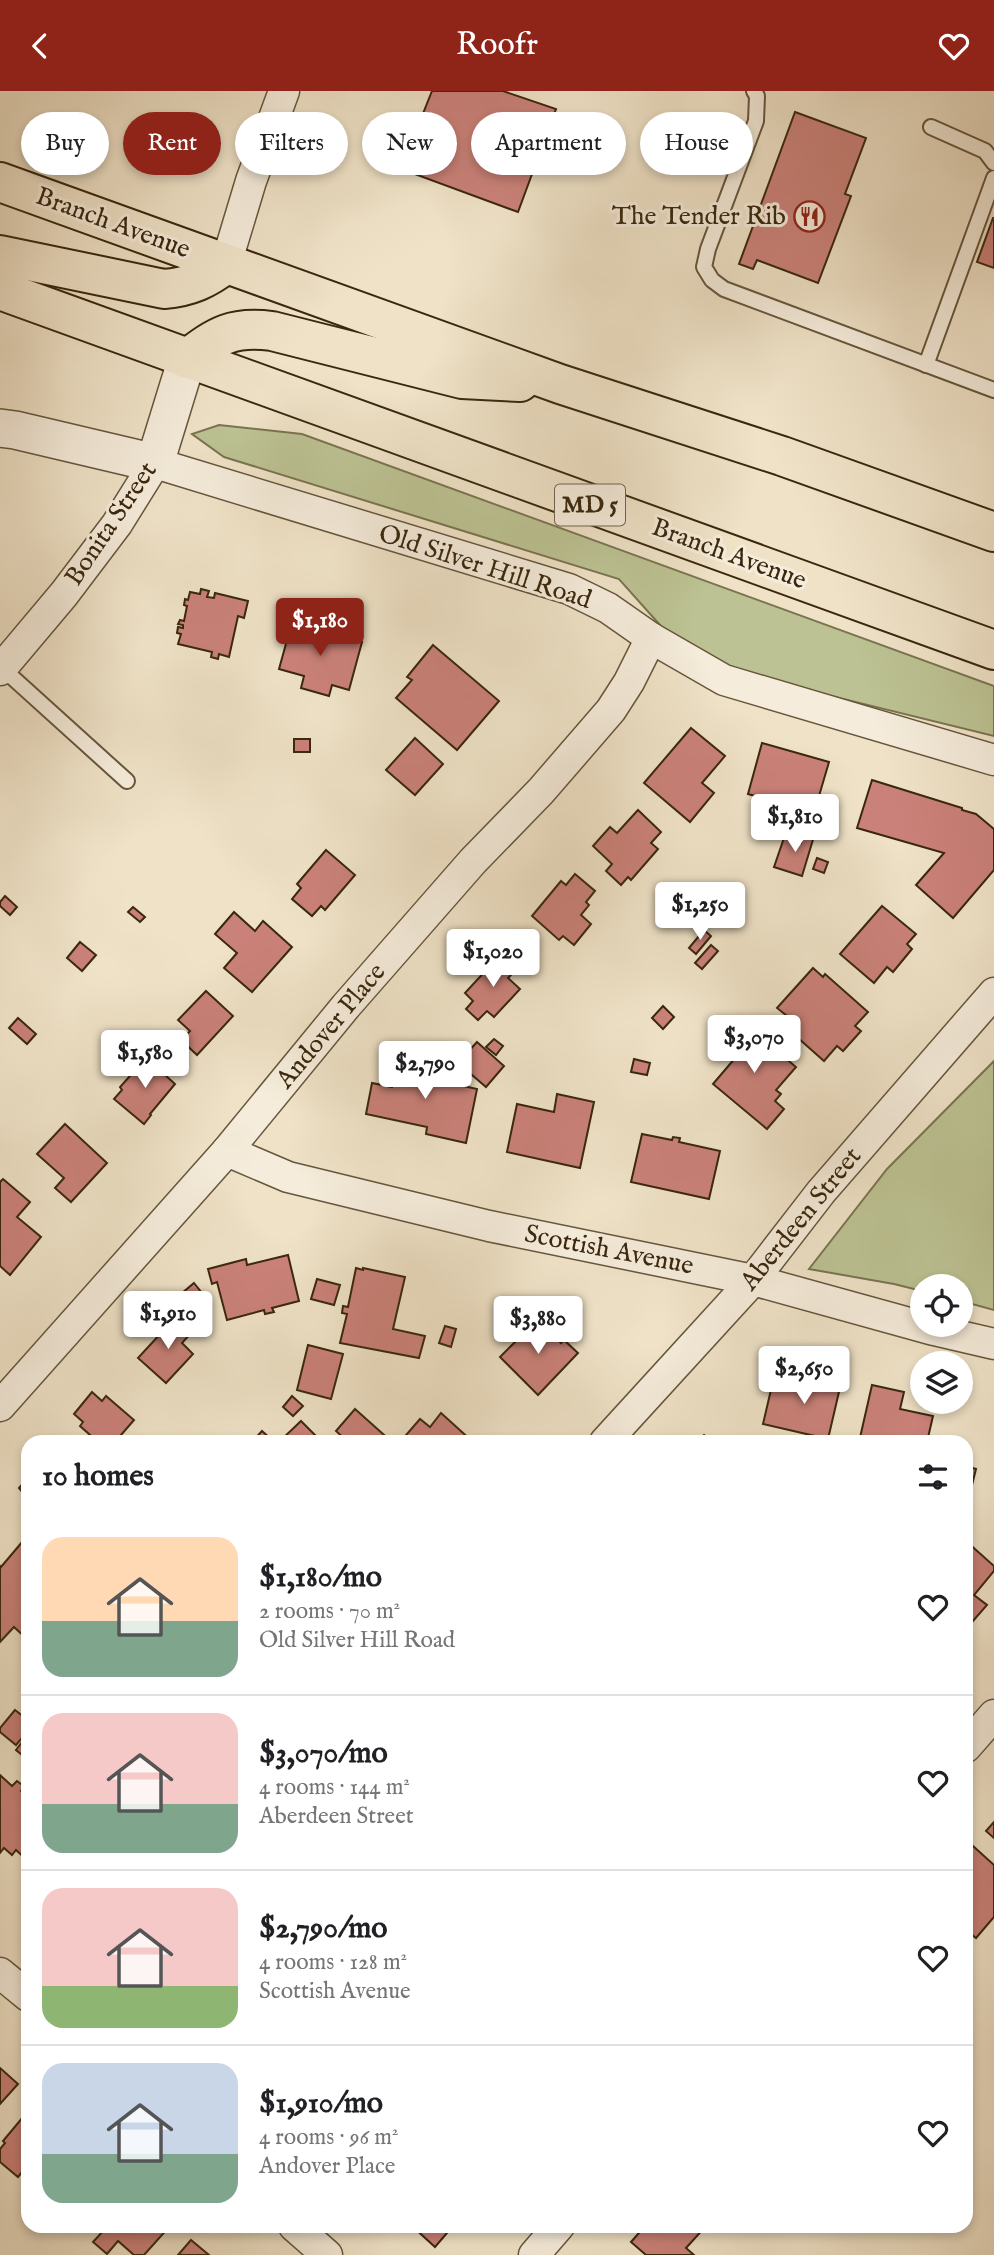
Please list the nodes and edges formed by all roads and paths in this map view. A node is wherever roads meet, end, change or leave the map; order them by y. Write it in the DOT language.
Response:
graph roads {
  1 [pos="284,91"];
  2 [pos="754,91"];
  3 [pos="931,127"];
  4 [pos="994,163"];
  5 [pos="994,178"];
  6 [pos="0,181"];
  7 [pos="0,255"];
  8 [pos="226,264"];
  9 [pos="0,291"];
  10 [pos="187,359"];
  11 [pos="926,365"];
  12 [pos="560,384"];
  13 [pos="994,390"];
  14 [pos="0,428"];
  15 [pos="155,463"];
  16 [pos="994,532"];
  17 [pos="651,638"];
  18 [pos="994,650"];
  19 [pos="1,669"];
  20 [pos="994,760"];
  21 [pos="127,781"];
  22 [pos="994,993"];
  23 [pos="227,1151"];
  24 [pos="753,1280"];
  25 [pos="994,1344"];
  26 [pos="0,1406"];
  27 [pos="611,1435"];
  28 [pos="994,1715"];
  29 [pos="973,1739"];
  30 [pos="0,1973"];
  31 [pos="21,1990"];
  32 [pos="302,2233"];
  33 [pos="553,2233"];
  34 [pos="327,2255"];
  35 [pos="534,2255"];
  1 -- 8 [label="street"];
  2 -- 11 [label="lane"];
  3 -- 4 [label="lane"];
  5 -- 11 [label="lane"];
  6 -- 8 [label="highway, Branch Avenue"];
  7 -- 8 [label="highway, Branch Avenue"];
  8 -- 12 [label="highway, Branch Avenue"];
  9 -- 10 [label="highway, Branch Avenue / MD 5"];
  10 -- 12 [label="highway, Branch Avenue"];
  10 -- 15 [label="street, Bonita Street"];
  10 -- 18 [label="highway, Branch Avenue / MD 5"];
  11 -- 13 [label="lane"];
  12 -- 16 [label="highway, Branch Avenue"];
  14 -- 15 [label="street, Old Silver Hill Road"];
  15 -- 17 [label="street, Old Silver Hill Road"];
  15 -- 19 [label="street, Bonita Street"];
  17 -- 20 [label="street, Old Silver Hill Road"];
  17 -- 23 [label="street, Andover Place"];
  19 -- 21 [label="lane"];
  22 -- 24 [label="street, Aberdeen Street"];
  23 -- 24 [label="street, Scottish Avenue"];
  23 -- 26 [label="street, Andover Place"];
  24 -- 25 [label="street, Scottish Avenue"];
  24 -- 27 [label="street, Aberdeen Street"];
  28 -- 29 [label="street"];
  30 -- 31 [label="street"];
  32 -- 34 [label="street"];
  33 -- 35 [label="street"];
}
